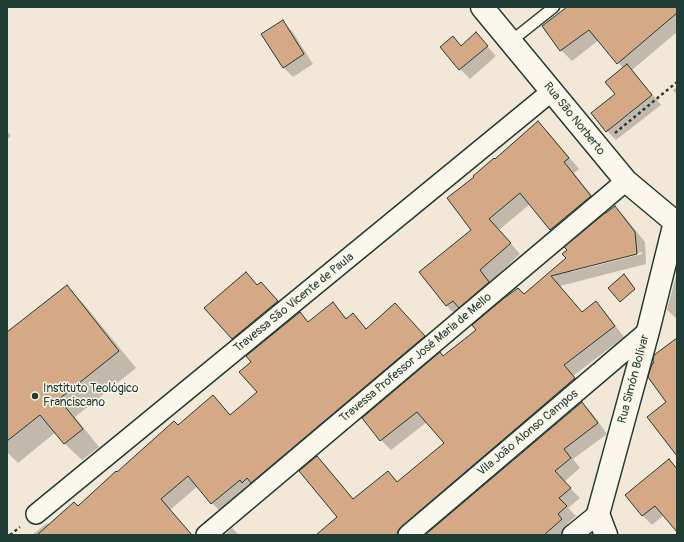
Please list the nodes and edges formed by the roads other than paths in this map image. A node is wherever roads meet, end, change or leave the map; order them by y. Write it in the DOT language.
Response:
graph roads {
  1 [pos="482,7"];
  2 [pos="554,7"];
  3 [pos="510,42"];
  4 [pos="552,91"];
  5 [pos="626,180"];
  6 [pos="676,223"];
  7 [pos="648,331"];
  8 [pos="36,514"];
  9 [pos="598,514"];
  10 [pos="206,535"];
  11 [pos="408,535"];
  12 [pos="572,535"];
  13 [pos="606,535"];
  1 -- 3 [label="street, Rua São Norberto"];
  2 -- 3 [label="lane"];
  3 -- 4 [label="street, Rua São Norberto"];
  4 -- 5 [label="street, Rua São Norberto"];
  4 -- 8 [label="street, Travessa São Vicente de Paula"];
  5 -- 6 [label="street, Rua São Norberto"];
  5 -- 10 [label="street, Travessa Professor José Maria de Mello"];
  6 -- 7 [label="street, Rua Simón Bolívar"];
  7 -- 9 [label="street, Rua Simón Bolívar"];
  7 -- 11 [label="street, Vila João Alonso Campos"];
  9 -- 12 [label="street"];
  9 -- 13 [label="street"];
}
